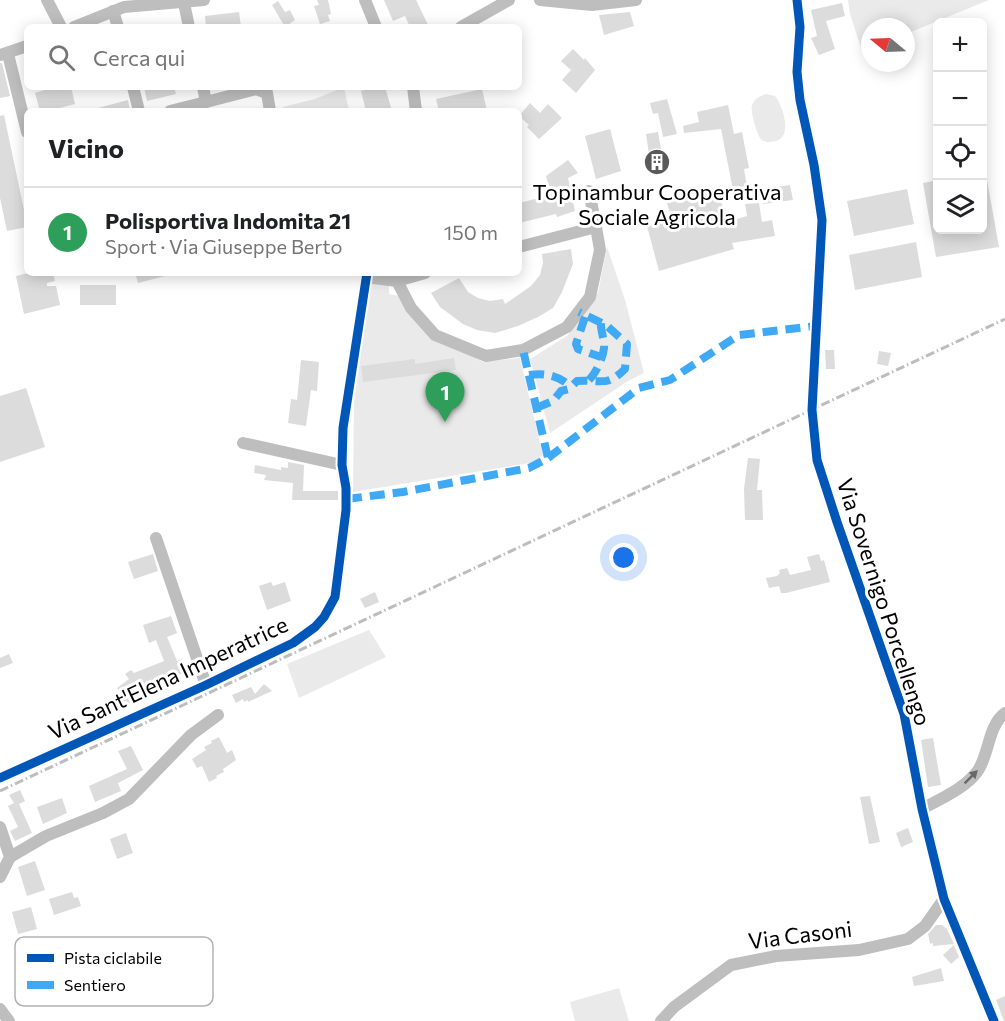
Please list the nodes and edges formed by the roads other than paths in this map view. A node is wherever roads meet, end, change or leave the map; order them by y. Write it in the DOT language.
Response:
graph roads {
  1 [pos="47,0"];
  2 [pos="204,0"];
  3 [pos="364,0"];
  4 [pos="509,0"];
  5 [pos="540,0"];
  6 [pos="636,0"];
  7 [pos="797,0"];
  8 [pos="184,3"];
  9 [pos="113,11"];
  10 [pos="59,24"];
  11 [pos="81,24"];
  12 [pos="117,24"];
  13 [pos="188,24"];
  14 [pos="375,24"];
  15 [pos="466,24"];
  16 [pos="24,47"];
  17 [pos="4,54"];
  18 [pos="134,90"];
  19 [pos="204,90"];
  20 [pos="252,90"];
  21 [pos="259,90"];
  22 [pos="413,90"];
  23 [pos="206,102"];
  24 [pos="138,108"];
  25 [pos="183,108"];
  26 [pos="270,108"];
  27 [pos="416,108"];
  28 [pos="24,122"];
  29 [pos="589,191"];
  30 [pos="596,227"];
  31 [pos="522,247"];
  32 [pos="366,276"];
  33 [pos="372,276"];
  34 [pos="413,276"];
  35 [pos="397,280"];
  36 [pos="243,443"];
  37 [pos="342,465"];
  38 [pos="156,538"];
  39 [pos="206,685"];
  40 [pos="1005,713"];
  41 [pos="219,715"];
  42 [pos="0,778"];
  43 [pos="922,809"];
  44 [pos="0,827"];
  45 [pos="10,857"];
  46 [pos="0,877"];
  47 [pos="944,899"];
  48 [pos="0,1009"];
  49 [pos="9,1021"];
  50 [pos="661,1021"];
  51 [pos="994,1021"];
  1 -- 10 [label="street"];
  2 -- 8 [label="street"];
  3 -- 14 [label="street"];
  4 -- 15 [label="street"];
  5 -- 6 [label="street"];
  7 -- 43 [label="street, Via Sovernigo Porcellengo"];
  8 -- 9 [label="street"];
  8 -- 13 [label="street"];
  9 -- 11 [label="street"];
  9 -- 12 [label="street"];
  16 -- 17 [label="street"];
  17 -- 28 [label="street"];
  18 -- 24 [label="street"];
  19 -- 23 [label="street"];
  20 -- 23 [label="street"];
  21 -- 26 [label="street"];
  22 -- 27 [label="street"];
  23 -- 25 [label="street"];
  29 -- 30 [label="street"];
  30 -- 31 [label="street"];
  30 -- 35 [label="street"];
  32 -- 37 [label="street, Via Sant'Elena Imperatrice"];
  33 -- 35 [label="street"];
  34 -- 35 [label="street"];
  36 -- 37 [label="street"];
  37 -- 39 [label="street, Via Sant'Elena Imperatrice"];
  38 -- 39 [label="street"];
  39 -- 42 [label="street, Via Sant'Elena Imperatrice"];
  43 -- 40 [label="street, one-way"];
  41 -- 45 [label="street"];
  43 -- 47 [label="street, Via Sovernigo Porcellengo"];
  44 -- 45 [label="street"];
  45 -- 46 [label="street"];
  47 -- 50 [label="street, Via Casoni"];
  47 -- 51 [label="street, Via Sovernigo Porcellengo"];
  48 -- 49 [label="street"];
}
